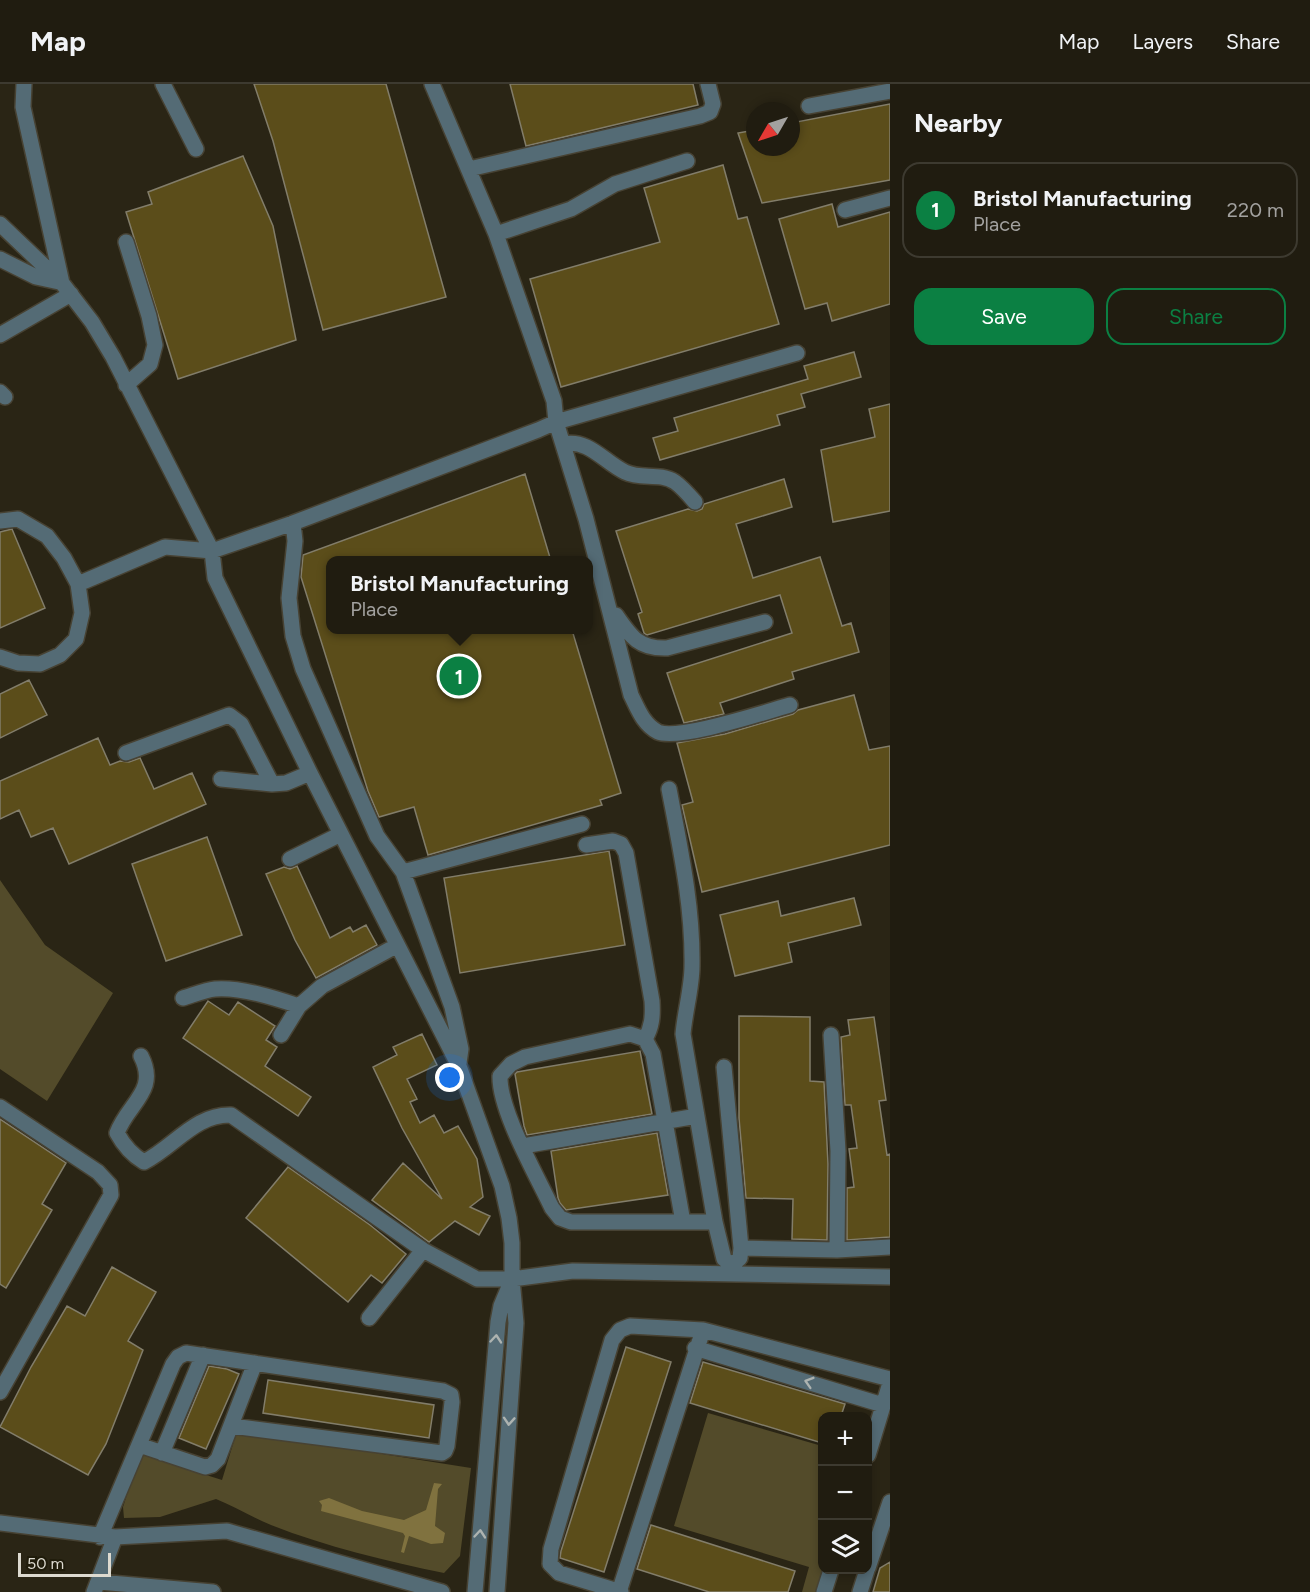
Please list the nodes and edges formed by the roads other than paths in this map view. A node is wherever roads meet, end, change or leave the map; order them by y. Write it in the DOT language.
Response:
graph roads {
  1 [pos="24,84"];
  2 [pos="163,84"];
  3 [pos="432,84"];
  4 [pos="708,84"];
  5 [pos="890,91"];
  6 [pos="809,106"];
  7 [pos="196,149"];
  8 [pos="687,161"];
  9 [pos="469,169"];
  10 [pos="890,198"];
  11 [pos="845,210"];
  12 [pos="0,224"];
  13 [pos="496,234"];
  14 [pos="126,242"];
  15 [pos="0,260"];
  16 [pos="66,288"];
  17 [pos="0,335"];
  18 [pos="797,353"];
  19 [pos="126,385"];
  20 [pos="556,422"];
  21 [pos="564,444"];
  22 [pos="695,502"];
  23 [pos="0,521"];
  24 [pos="293,523"];
  25 [pos="212,551"];
  26 [pos="78,584"];
  27 [pos="610,608"];
  28 [pos="765,622"];
  29 [pos="0,657"];
  30 [pos="790,705"];
  31 [pos="126,753"];
  32 [pos="310,773"];
  33 [pos="221,779"];
  34 [pos="272,784"];
  35 [pos="669,789"];
  36 [pos="582,824"];
  37 [pos="341,834"];
  38 [pos="586,845"];
  39 [pos="290,860"];
  40 [pos="403,872"];
  41 [pos="396,945"];
  42 [pos="183,998"];
  43 [pos="300,1006"];
  44 [pos="281,1035"];
  45 [pos="831,1035"];
  46 [pos="645,1039"];
  47 [pos="141,1056"];
  48 [pos="459,1066"];
  49 [pos="724,1067"];
  50 [pos="0,1107"];
  51 [pos="697,1116"];
  52 [pos="664,1121"];
  53 [pos="523,1146"];
  54 [pos="683,1222"];
  55 [pos="715,1222"];
  56 [pos="890,1247"];
  57 [pos="741,1248"];
  58 [pos="423,1250"];
  59 [pos="837,1250"];
  60 [pos="732,1269"];
  61 [pos="890,1277"];
  62 [pos="512,1279"];
  63 [pos="369,1318"];
  64 [pos="703,1330"];
  65 [pos="695,1348"];
  66 [pos="203,1355"];
  67 [pos="255,1363"];
  68 [pos="890,1381"];
  69 [pos="1,1386"];
  70 [pos="883,1404"];
  71 [pos="232,1426"];
  72 [pos="872,1439"];
  73 [pos="139,1445"];
  74 [pos="162,1453"];
  75 [pos="890,1502"];
  76 [pos="0,1523"];
  77 [pos="100,1537"];
  78 [pos="116,1538"];
  79 [pos="878,1538"];
  80 [pos="872,1555"];
  81 [pos="829,1574"];
  82 [pos="865,1574"];
  83 [pos="96,1587"];
  84 [pos="213,1592"];
  85 [pos="442,1592"];
  86 [pos="475,1592"];
  87 [pos="497,1592"];
  88 [pos="620,1592"];
  89 [pos="824,1592"];
  90 [pos="860,1592"];
  1 -- 16 [label="street"];
  2 -- 7 [label="street"];
  3 -- 9 [label="street"];
  4 -- 9 [label="street"];
  5 -- 6 [label="street"];
  8 -- 13 [label="street"];
  9 -- 13 [label="street"];
  10 -- 11 [label="street"];
  12 -- 16 [label="street"];
  13 -- 20 [label="street"];
  14 -- 19 [label="street"];
  15 -- 16 [label="street"];
  16 -- 17 [label="street"];
  16 -- 19 [label="street"];
  18 -- 20 [label="street"];
  19 -- 25 [label="street"];
  20 -- 21 [label="street"];
  20 -- 24 [label="street"];
  21 -- 22 [label="street"];
  21 -- 27 [label="street"];
  23 -- 26 [label="street"];
  24 -- 25 [label="street"];
  24 -- 40 [label="street"];
  25 -- 26 [label="street"];
  25 -- 32 [label="street"];
  26 -- 29 [label="street"];
  27 -- 28 [label="street"];
  27 -- 30 [label="street"];
  31 -- 34 [label="street"];
  32 -- 34 [label="street"];
  32 -- 37 [label="street"];
  33 -- 34 [label="street"];
  35 -- 51 [label="street"];
  36 -- 40 [label="street"];
  37 -- 39 [label="street"];
  37 -- 41 [label="street"];
  38 -- 46 [label="street"];
  40 -- 48 [label="street"];
  41 -- 43 [label="street"];
  41 -- 48 [label="street"];
  42 -- 43 [label="street"];
  43 -- 44 [label="street"];
  45 -- 59 [label="street"];
  46 -- 52 [label="street"];
  46 -- 53 [label="street"];
  47 -- 58 [label="street"];
  48 -- 62 [label="street"];
  49 -- 57 [label="street"];
  50 -- 69 [label="street"];
  51 -- 52 [label="street"];
  51 -- 55 [label="street"];
  52 -- 53 [label="street"];
  52 -- 54 [label="street"];
  53 -- 54 [label="street"];
  54 -- 55 [label="street"];
  55 -- 60 [label="street"];
  56 -- 59 [label="street"];
  57 -- 59 [label="street"];
  57 -- 60 [label="street"];
  58 -- 62 [label="street"];
  58 -- 63 [label="street"];
  60 -- 61 [label="street"];
  60 -- 62 [label="street"];
  86 -- 62 [label="street, one-way"];
  62 -- 87 [label="street, one-way"];
  64 -- 65 [label="street"];
  64 -- 68 [label="street"];
  64 -- 88 [label="street"];
  70 -- 65 [label="street, one-way"];
  65 -- 88 [label="street"];
  66 -- 67 [label="street"];
  66 -- 73 [label="street"];
  66 -- 74 [label="street"];
  67 -- 71 [label="street"];
  67 -- 71 [label="street"];
  68 -- 70 [label="street"];
  70 -- 72 [label="street"];
  71 -- 74 [label="street"];
  73 -- 74 [label="street"];
  73 -- 77 [label="street"];
  75 -- 79 [label="street"];
  76 -- 77 [label="street"];
  77 -- 78 [label="street"];
  78 -- 83 [label="street"];
  78 -- 85 [label="street"];
  79 -- 80 [label="street"];
  81 -- 89 [label="street"];
  82 -- 90 [label="street"];
  83 -- 84 [label="street"];
}
